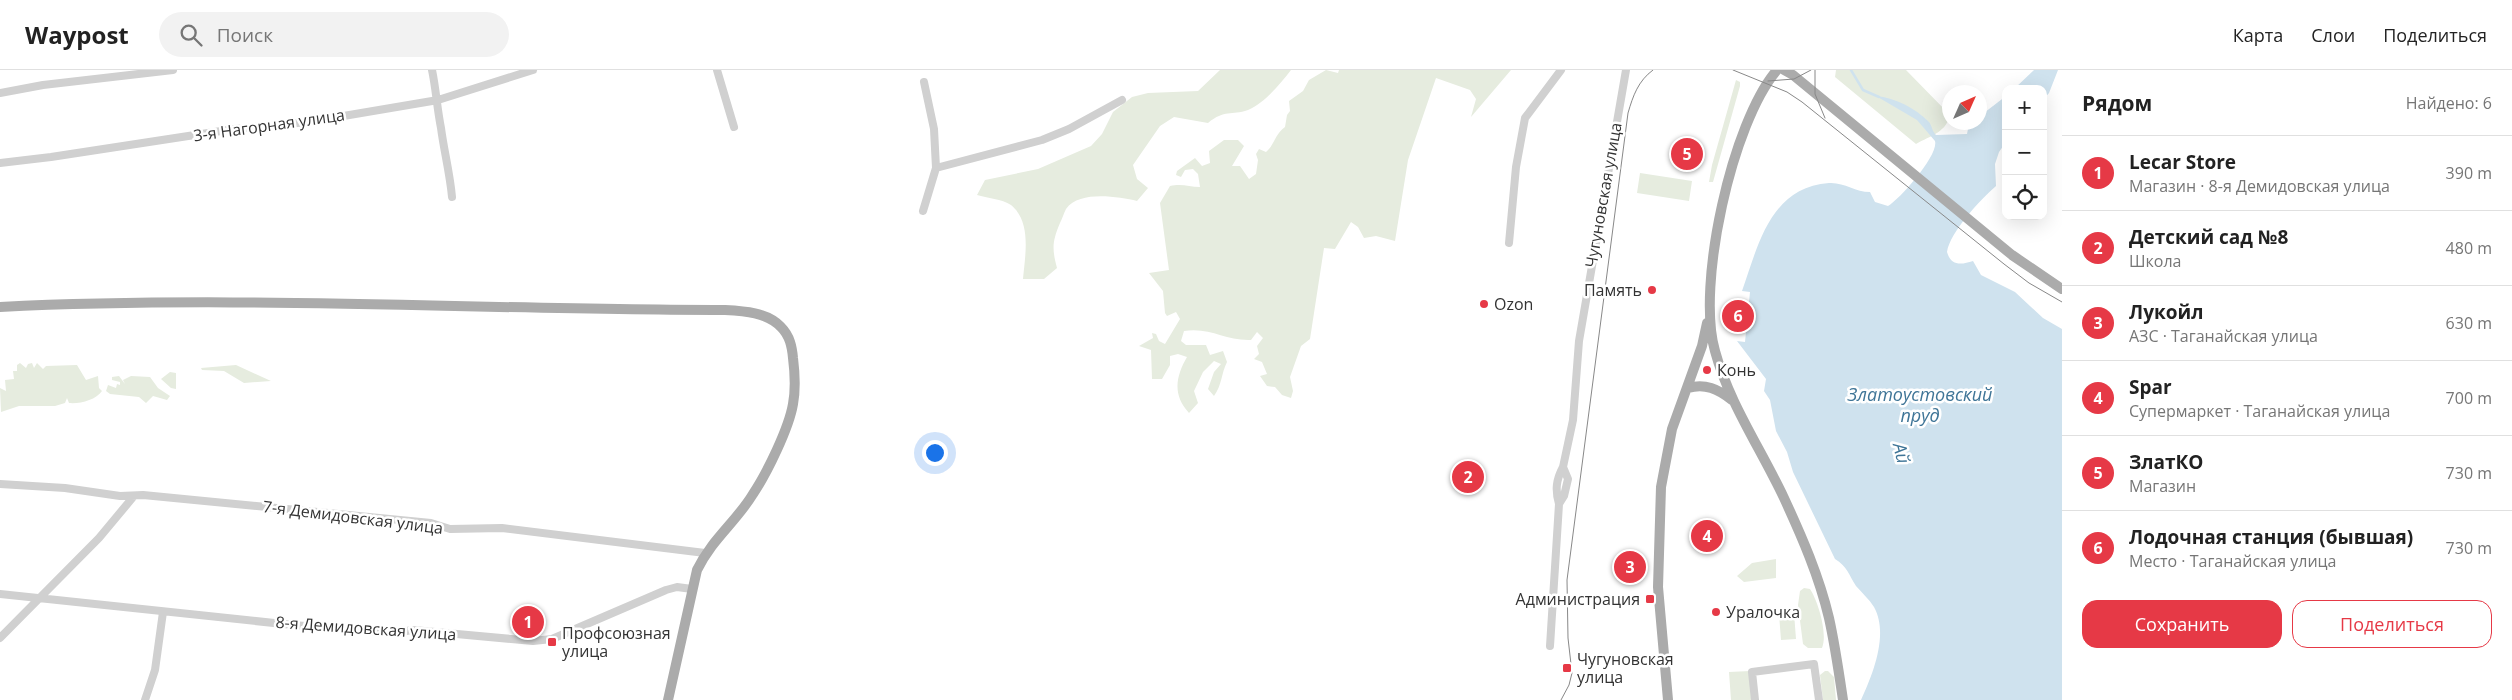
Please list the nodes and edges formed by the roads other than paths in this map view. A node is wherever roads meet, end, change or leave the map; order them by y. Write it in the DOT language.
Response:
graph roads {
  1 [pos="173,70"];
  2 [pos="432,70"];
  3 [pos="534,70"];
  4 [pos="717,70"];
  5 [pos="1561,70"];
  6 [pos="1777,70"];
  7 [pos="1784,70"];
  8 [pos="1625,71"];
  9 [pos="924,82"];
  10 [pos="0,93"];
  11 [pos="438,100"];
  12 [pos="1122,100"];
  13 [pos="734,127"];
  14 [pos="0,163"];
  15 [pos="936,168"];
  16 [pos="452,197"];
  17 [pos="923,211"];
  18 [pos="1509,243"];
  19 [pos="2062,289"];
  20 [pos="0,308"];
  21 [pos="1708,317"];
  22 [pos="1688,388"];
  23 [pos="1736,402"];
  24 [pos="0,484"];
  25 [pos="134,496"];
  26 [pos="705,553"];
  27 [pos="692,589"];
  28 [pos="0,594"];
  29 [pos="40,598"];
  30 [pos="162,612"];
  31 [pos="0,638"];
  32 [pos="1550,646"];
  33 [pos="145,700"];
  34 [pos="668,700"];
  35 [pos="1668,700"];
  36 [pos="1755,700"];
  37 [pos="1819,700"];
  38 [pos="1843,700"];
  1 -- 10 [label="street"];
  2 -- 11 [label="street"];
  3 -- 11 [label="street, 3-я Нагорная улица"];
  4 -- 13 [label="street"];
  5 -- 18 [label="street"];
  6 -- 21 [label="main road"];
  7 -- 19 [label="main road"];
  8 -- 32 [label="street, Чугуновская улица"];
  9 -- 15 [label="street"];
  11 -- 14 [label="street, 3-я Нагорная улица"];
  11 -- 16 [label="street"];
  12 -- 15 [label="street"];
  15 -- 17 [label="street"];
  20 -- 26 [label="main road"];
  21 -- 22 [label="main road"];
  21 -- 23 [label="main road"];
  22 -- 23 [label="main road"];
  22 -- 35 [label="main road"];
  23 -- 38 [label="main road"];
  24 -- 25 [label="street, 7-я Демидовская улица"];
  25 -- 26 [label="street, 7-я Демидовская улица"];
  25 -- 29 [label="street"];
  26 -- 27 [label="main road"];
  27 -- 30 [label="street, 8-я Демидовская улица"];
  27 -- 34 [label="main road"];
  28 -- 29 [label="street, 8-я Демидовская улица"];
  29 -- 30 [label="street, 8-я Демидовская улица"];
  29 -- 31 [label="street"];
  30 -- 33 [label="street"];
  36 -- 37 [label="street"];
}
